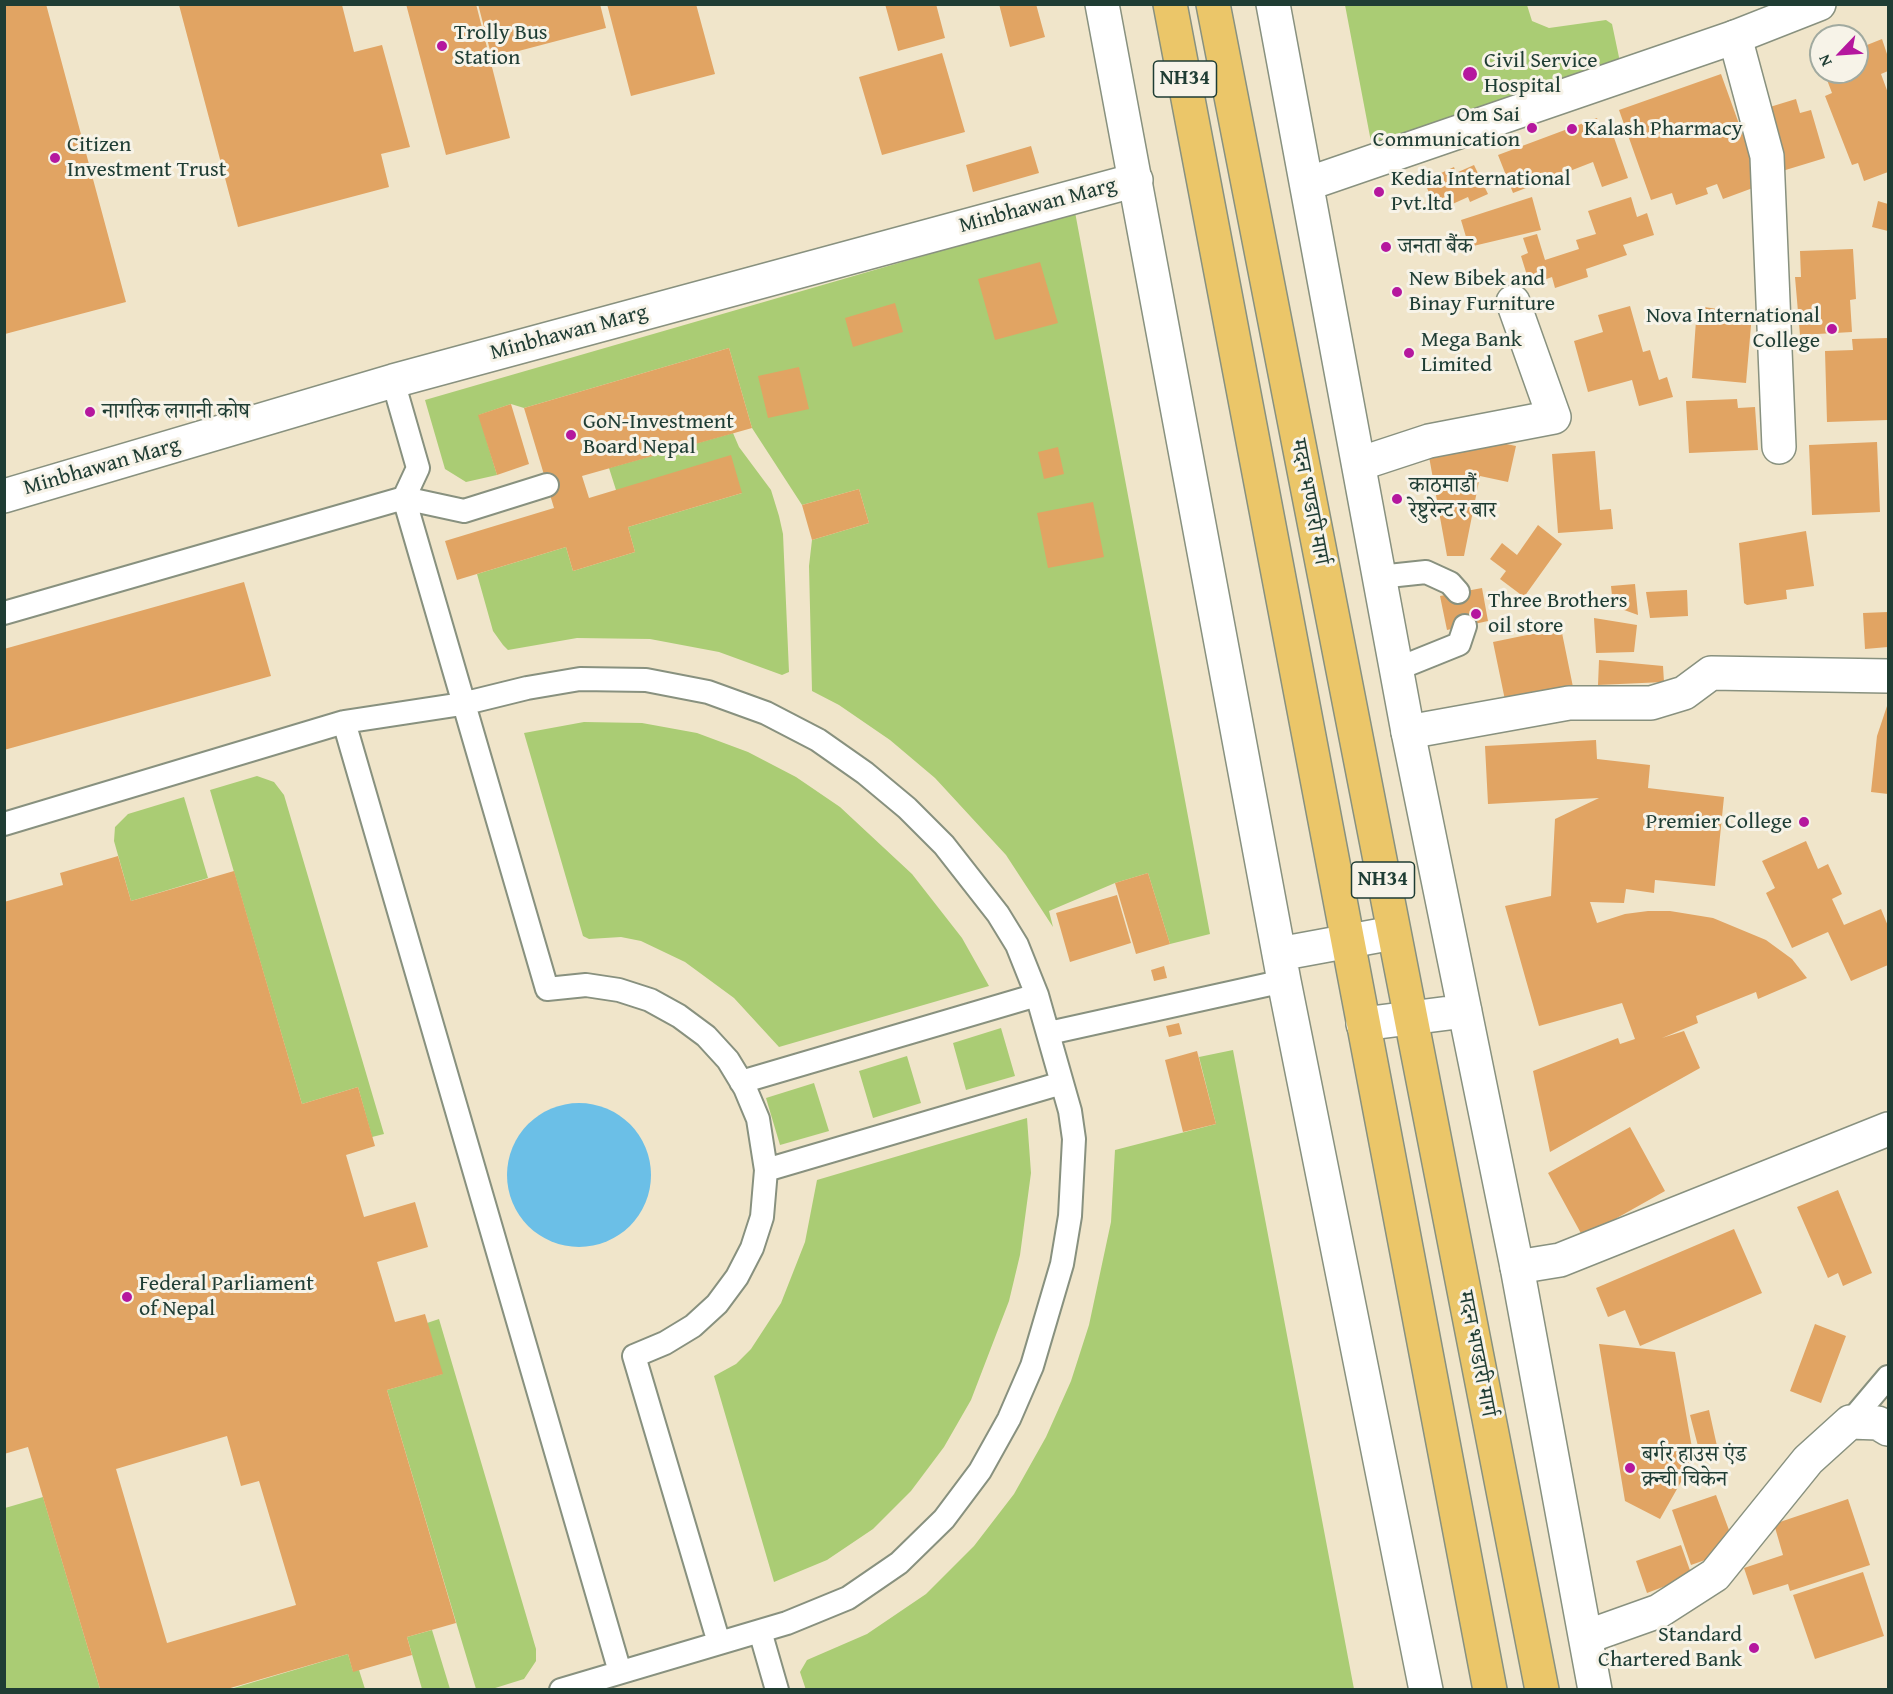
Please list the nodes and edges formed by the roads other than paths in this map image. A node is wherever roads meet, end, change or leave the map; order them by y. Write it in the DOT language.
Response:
graph roads {
  1 [pos="1102,4"];
  2 [pos="1170,4"];
  3 [pos="1213,4"];
  4 [pos="1274,4"];
  5 [pos="1819,4"];
  6 [pos="1735,37"];
  7 [pos="1136,180"];
  8 [pos="1307,184"];
  9 [pos="1513,302"];
  10 [pos="393,381"];
  11 [pos="1779,447"];
  12 [pos="1359,464"];
  13 [pos="547,485"];
  14 [pos="4,496"];
  15 [pos="404,498"];
  16 [pos="1379,578"];
  17 [pos="1458,592"];
  18 [pos="4,613"];
  19 [pos="1465,626"];
  20 [pos="1397,669"];
  21 [pos="1888,676"];
  22 [pos="462,704"];
  23 [pos="344,722"];
  24 [pos="1408,732"];
  25 [pos="4,824"];
  26 [pos="1393,933"];
  27 [pos="1347,942"];
  28 [pos="1281,967"];
  29 [pos="1037,995"];
  30 [pos="1465,1011"];
  31 [pos="1409,1018"];
  32 [pos="1363,1024"];
  33 [pos="1050,1033"];
  34 [pos="741,1082"];
  35 [pos="1062,1083"];
  36 [pos="1888,1128"];
  37 [pos="766,1170"];
  38 [pos="1517,1267"];
  39 [pos="1888,1377"];
  40 [pos="1850,1422"];
  41 [pos="1888,1429"];
  42 [pos="760,1631"];
  43 [pos="1586,1636"];
  44 [pos="719,1643"];
  45 [pos="620,1672"];
  46 [pos="561,1689"];
  47 [pos="777,1689"];
  48 [pos="1426,1689"];
  49 [pos="1490,1689"];
  50 [pos="1542,1689"];
  51 [pos="1595,1689"];
  1 -- 7 [label="street"];
  2 -- 27 [label="highway, मदन भण्डारी मार्ग / NH34"];
  3 -- 26 [label="highway, मदन भण्डारी मार्ग / NH34"];
  4 -- 8 [label="street"];
  5 -- 6 [label="street"];
  6 -- 8 [label="street"];
  6 -- 11 [label="street"];
  7 -- 10 [label="street, Minbhawan Marg"];
  7 -- 28 [label="street"];
  8 -- 12 [label="street"];
  9 -- 12 [label="street"];
  10 -- 14 [label="street, Minbhawan Marg"];
  10 -- 15 [label="lane"];
  12 -- 16 [label="street"];
  13 -- 15 [label="lane"];
  15 -- 18 [label="lane"];
  15 -- 22 [label="lane"];
  16 -- 17 [label="lane"];
  16 -- 20 [label="street"];
  19 -- 20 [label="lane"];
  20 -- 24 [label="street"];
  21 -- 24 [label="street"];
  22 -- 23 [label="lane"];
  22 -- 29 [label="lane"];
  22 -- 34 [label="lane"];
  23 -- 25 [label="lane"];
  23 -- 45 [label="lane"];
  24 -- 30 [label="street"];
  26 -- 27 [label="street"];
  26 -- 31 [label="highway, मदन भण्डारी मार्ग / NH34"];
  27 -- 28 [label="street"];
  27 -- 32 [label="highway, मदन भण्डारी मार्ग / NH34"];
  28 -- 33 [label="lane"];
  28 -- 48 [label="street"];
  29 -- 33 [label="lane"];
  29 -- 34 [label="lane"];
  30 -- 31 [label="street"];
  30 -- 38 [label="street"];
  31 -- 32 [label="street"];
  31 -- 50 [label="highway, मदन भण्डारी मार्ग / NH34"];
  32 -- 49 [label="highway, मदन भण्डारी मार्ग / NH34"];
  33 -- 35 [label="lane"];
  34 -- 37 [label="lane"];
  35 -- 37 [label="lane"];
  35 -- 42 [label="lane"];
  36 -- 38 [label="street"];
  37 -- 44 [label="lane"];
  38 -- 43 [label="street"];
  39 -- 40 [label="lane"];
  40 -- 41 [label="street"];
  40 -- 43 [label="street"];
  42 -- 44 [label="lane"];
  42 -- 47 [label="lane"];
  43 -- 51 [label="street"];
  44 -- 45 [label="lane"];
  45 -- 46 [label="lane"];
}
